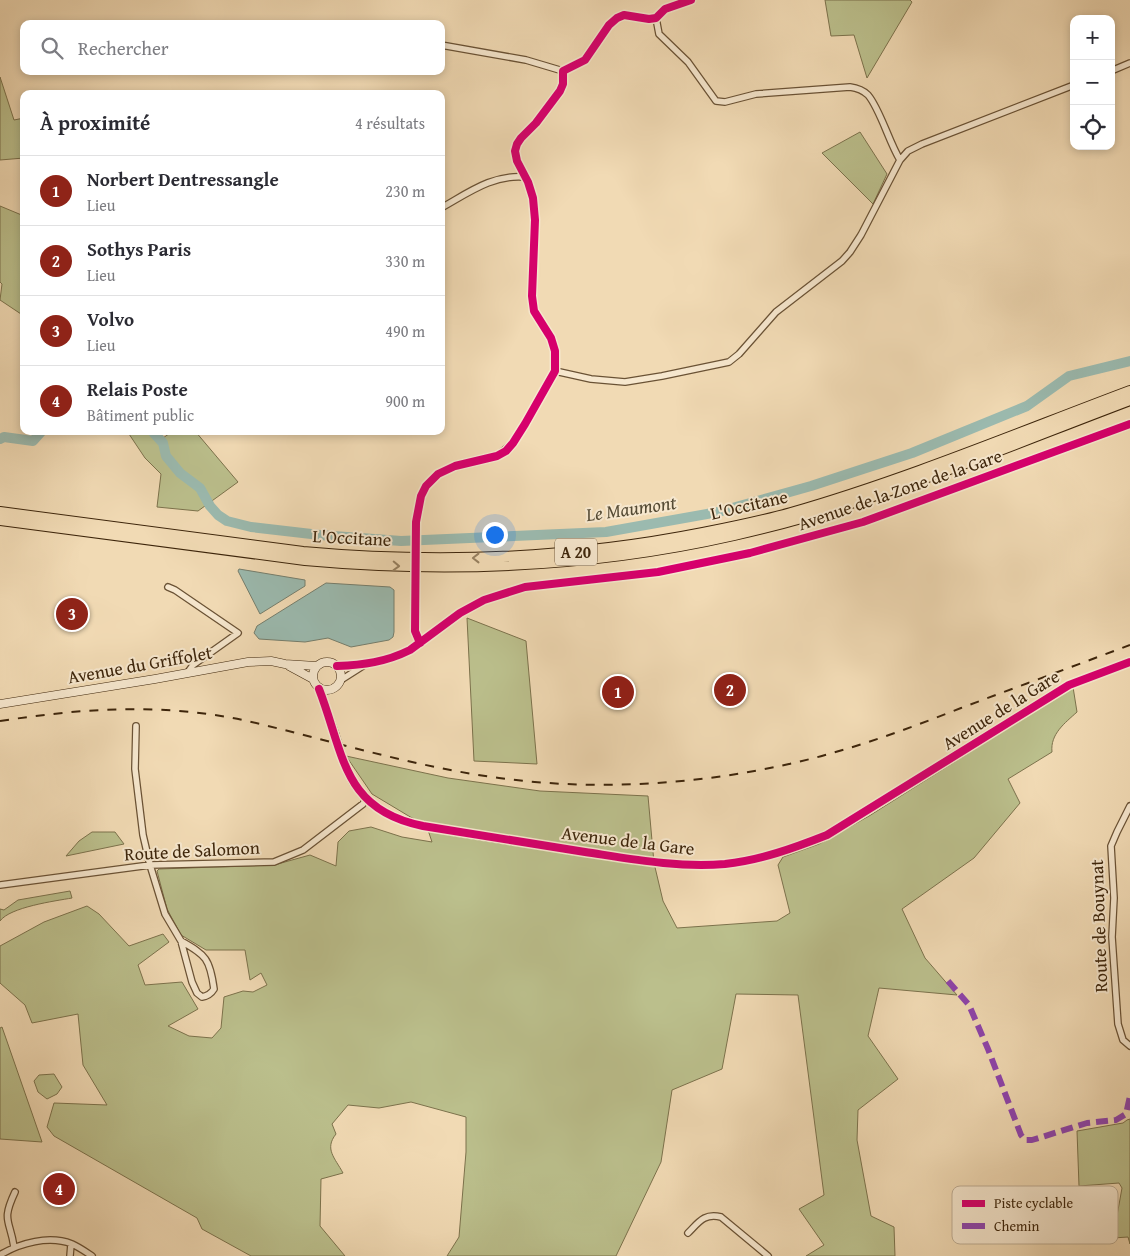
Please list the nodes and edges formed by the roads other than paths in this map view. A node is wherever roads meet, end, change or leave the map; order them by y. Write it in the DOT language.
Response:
graph roads {
  1 [pos="691,0"];
  2 [pos="656,18"];
  3 [pos="445,46"];
  4 [pos="1130,64"];
  5 [pos="1115,70"];
  6 [pos="564,71"];
  7 [pos="1070,87"];
  8 [pos="900,160"];
  9 [pos="525,177"];
  10 [pos="445,206"];
  11 [pos="555,370"];
  12 [pos="1130,392"];
  13 [pos="1130,400"];
  14 [pos="1130,424"];
  15 [pos="0,512"];
  16 [pos="0,520"];
  17 [pos="168,587"];
  18 [pos="420,643"];
  19 [pos="1130,662"];
  20 [pos="285,664"];
  21 [pos="365,664"];
  22 [pos="316,666"];
  23 [pos="337,666"];
  24 [pos="188,672"];
  25 [pos="312,679"];
  26 [pos="341,680"];
  27 [pos="319,689"];
  28 [pos="332,690"];
  29 [pos="0,704"];
  30 [pos="329,713"];
  31 [pos="136,726"];
  32 [pos="366,799"];
  33 [pos="1130,806"];
  34 [pos="150,865"];
  35 [pos="0,885"];
  36 [pos="180,941"];
  37 [pos="1130,1046"];
  38 [pos="14,1192"];
  39 [pos="688,1233"];
  40 [pos="71,1244"];
  41 [pos="14,1246"];
  42 [pos="0,1255"];
  43 [pos="70,1256"];
  44 [pos="92,1256"];
  45 [pos="768,1256"];
  1 -- 2 [label="street"];
  2 -- 6 [label="street"];
  2 -- 8 [label="street"];
  3 -- 6 [label="street"];
  4 -- 5 [label="street"];
  6 -- 9 [label="street"];
  7 -- 8 [label="street"];
  8 -- 11 [label="street"];
  9 -- 10 [label="street"];
  9 -- 11 [label="street"];
  11 -- 18 [label="street, bridge"];
  12 -- 15 [label="highway, L'Occitane / A 20, one-way"];
  16 -- 13 [label="highway, L'Occitane / A 20, one-way"];
  14 -- 18 [label="street, Avenue de la Zone de la Gare"];
  17 -- 24 [label="street"];
  18 -- 21 [label="street, Avenue de la Zone de la Gare"];
  19 -- 32 [label="street, Avenue de la Gare"];
  20 -- 22 [label="street, Avenue du Griffolet"];
  20 -- 24 [label="street, Avenue du Griffolet"];
  20 -- 25 [label="street"];
  21 -- 23 [label="street, Avenue de la Zone de la Gare"];
  21 -- 26 [label="street, Avenue de la Zone de la Gare"];
  22 -- 23 [label="street"];
  22 -- 25 [label="street"];
  23 -- 26 [label="street"];
  24 -- 29 [label="street, Avenue du Griffolet"];
  25 -- 27 [label="street"];
  26 -- 28 [label="street"];
  27 -- 28 [label="street"];
  27 -- 30 [label="street, Avenue de la Gare"];
  28 -- 30 [label="street"];
  30 -- 32 [label="street, Avenue de la Gare, bridge"];
  31 -- 34 [label="street"];
  32 -- 34 [label="street, Route de Salomon"];
  33 -- 37 [label="street, Route de Bouynat"];
  34 -- 35 [label="street, Route de Salomon"];
  34 -- 36 [label="street"];
  36 -- 36 [label="street"];
  38 -- 41 [label="street"];
  39 -- 45 [label="street"];
  40 -- 41 [label="street"];
  40 -- 43 [label="street"];
  40 -- 44 [label="street"];
  41 -- 42 [label="street"];
}
